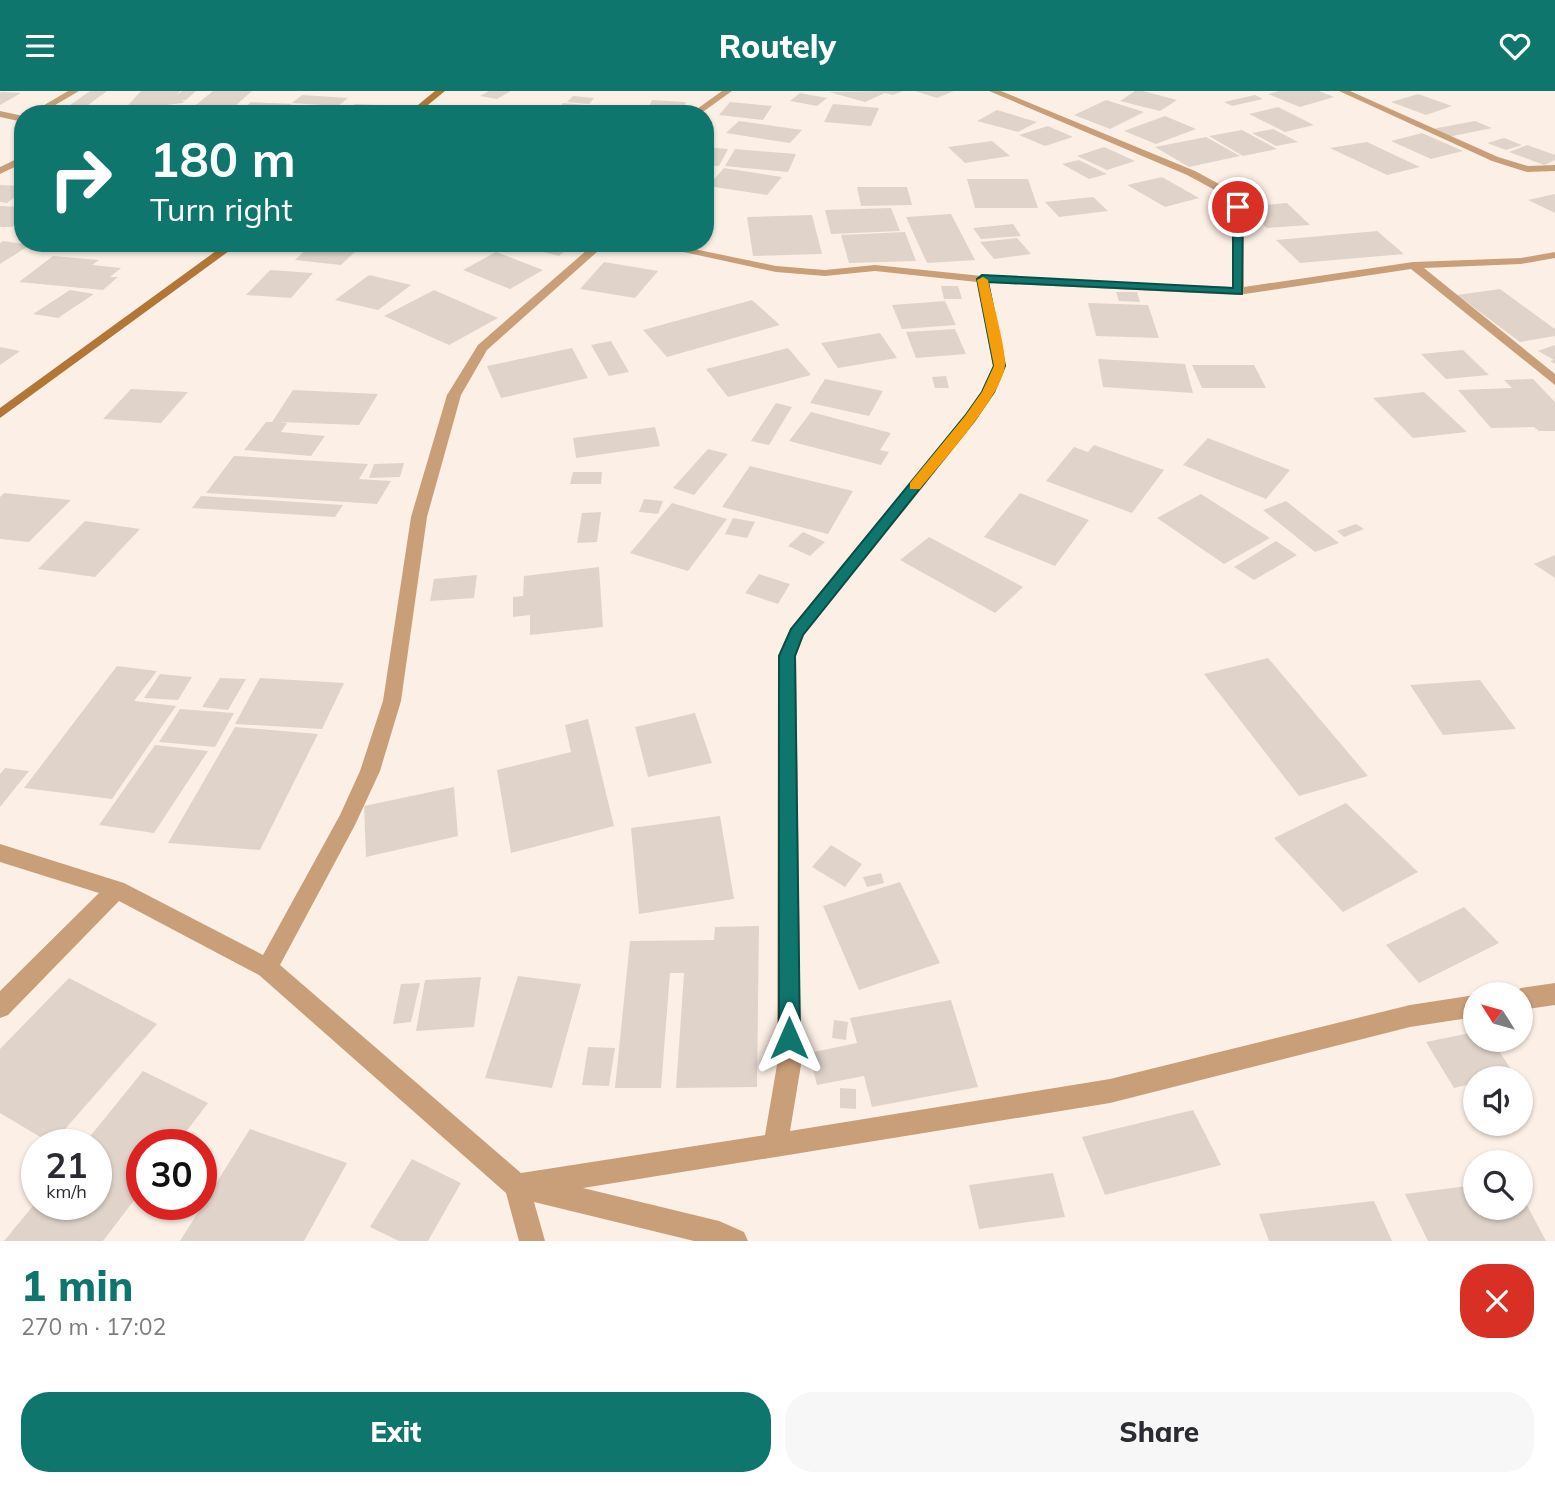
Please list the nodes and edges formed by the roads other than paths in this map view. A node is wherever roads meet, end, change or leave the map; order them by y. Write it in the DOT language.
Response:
graph roads {
  1 [pos="75,91"];
  2 [pos="441,91"];
  3 [pos="728,91"];
  4 [pos="1017,91"];
  5 [pos="1343,91"];
  6 [pos="998,93"];
  7 [pos="49,105"];
  8 [pos="423,105"];
  9 [pos="707,105"];
  10 [pos="1555,168"];
  11 [pos="223,252"];
  12 [pos="592,252"];
  13 [pos="692,252"];
  14 [pos="1555,255"];
  15 [pos="1413,265"];
  16 [pos="982,279"];
  17 [pos="1238,291"];
  18 [pos="1555,381"];
  19 [pos="0,414"];
  20 [pos="0,853"];
  21 [pos="117,889"];
  22 [pos="267,968"];
  23 [pos="1555,994"];
  24 [pos="1533,997"];
  25 [pos="0,1007"];
  26 [pos="1463,1008"];
  27 [pos="775,1146"];
  28 [pos="517,1186"];
  29 [pos="532,1241"];
  30 [pos="735,1241"];
  1 -- 7 [label="street"];
  2 -- 8 [label="main road"];
  3 -- 9 [label="street"];
  4 -- 6 [label="street"];
  5 -- 10 [label="street"];
  6 -- 17 [label="street"];
  11 -- 19 [label="main road"];
  12 -- 22 [label="street"];
  13 -- 16 [label="street"];
  14 -- 15 [label="street"];
  15 -- 17 [label="street"];
  15 -- 18 [label="street"];
  16 -- 17 [label="street"];
  16 -- 27 [label="street"];
  20 -- 21 [label="street"];
  21 -- 22 [label="street"];
  21 -- 25 [label="street"];
  22 -- 28 [label="street"];
  23 -- 24 [label="street"];
  26 -- 27 [label="street"];
  27 -- 28 [label="street"];
  28 -- 29 [label="street"];
  28 -- 30 [label="street"];
}
